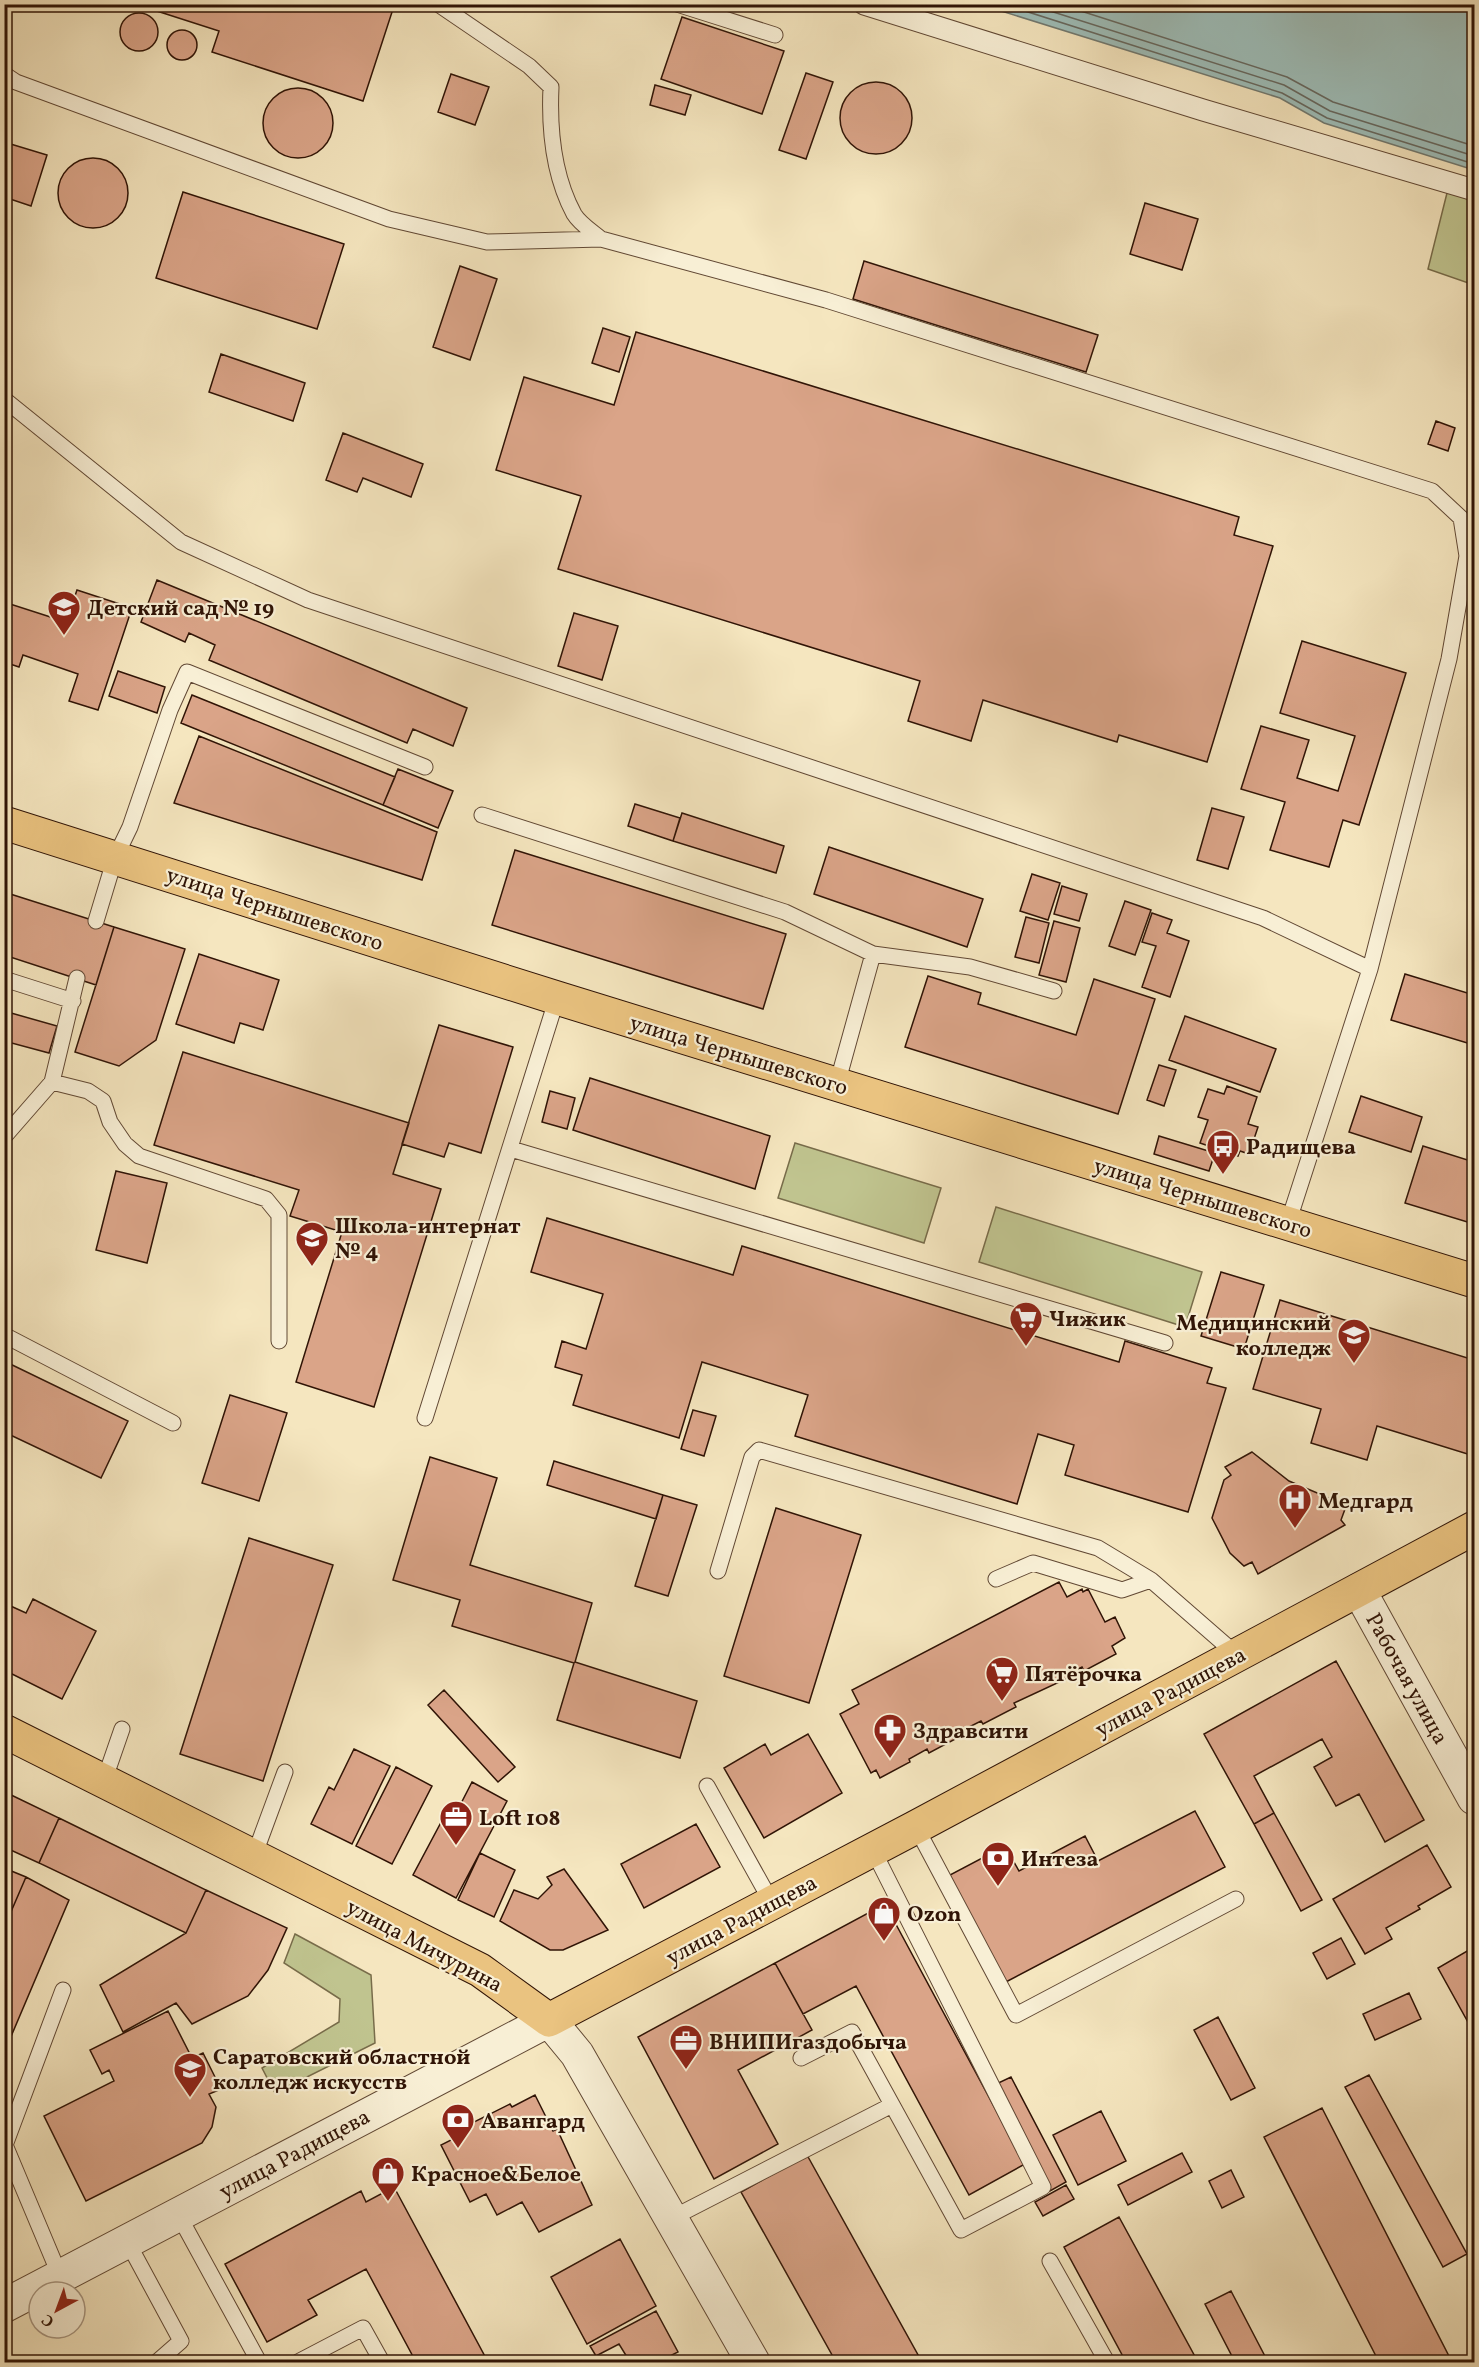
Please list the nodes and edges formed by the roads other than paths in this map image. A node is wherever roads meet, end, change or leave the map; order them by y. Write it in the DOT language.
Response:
graph roads {
  1 [pos="438,4"];
  2 [pos="677,4"];
  3 [pos="864,4"];
  4 [pos="776,35"];
  5 [pos="4,74"];
  6 [pos="1474,190"];
  7 [pos="601,239"];
  8 [pos="4,399"];
  9 [pos="425,767"];
  10 [pos="482,815"];
  11 [pos="4,823"];
  12 [pos="115,858"];
  13 [pos="96,921"];
  14 [pos="873,954"];
  15 [pos="1370,969"];
  16 [pos="77,978"];
  17 [pos="4,979"];
  18 [pos="1054,991"];
  19 [pos="557,998"];
  20 [pos="73,1001"];
  21 [pos="52,1082"];
  22 [pos="837,1084"];
  23 [pos="4,1137"];
  24 [pos="511,1149"];
  25 [pos="1288,1223"];
  26 [pos="1474,1281"];
  27 [pos="4,1335"];
  28 [pos="279,1341"];
  29 [pos="1165,1343"];
  30 [pos="425,1418"];
  31 [pos="173,1423"];
  32 [pos="1472,1528"];
  33 [pos="718,1572"];
  34 [pos="996,1579"];
  35 [pos="1151,1580"];
  36 [pos="1359,1590"];
  37 [pos="1237,1655"];
  38 [pos="122,1728"];
  39 [pos="4,1731"];
  40 [pos="285,1772"];
  41 [pos="104,1780"];
  42 [pos="707,1786"];
  43 [pos="1474,1798"];
  44 [pos="916,1827"];
  45 [pos="873,1850"];
  46 [pos="254,1856"];
  47 [pos="1236,1899"];
  48 [pos="772,1903"];
  49 [pos="63,1990"];
  50 [pos="549,2020"];
  51 [pos="801,2058"];
  52 [pos="892,2106"];
  53 [pos="178,2214"];
  54 [pos="672,2218"];
  55 [pos="127,2241"];
  56 [pos="1050,2261"];
  57 [pos="60,2276"];
  58 [pos="4,2306"];
  59 [pos="158,2362"];
  60 [pos="259,2362"];
  61 [pos="298,2362"];
  62 [pos="382,2362"];
  63 [pos="753,2362"];
  64 [pos="1107,2362"];
  1 -- 7 [label="lane"];
  2 -- 4 [label="lane"];
  3 -- 6 [label="street"];
  5 -- 7 [label="lane"];
  7 -- 15 [label="lane"];
  8 -- 15 [label="lane"];
  9 -- 12 [label="lane"];
  10 -- 14 [label="lane"];
  11 -- 12 [label="main road, улица Чернышевского"];
  12 -- 13 [label="lane"];
  12 -- 19 [label="main road, улица Чернышевского"];
  14 -- 18 [label="lane"];
  14 -- 22 [label="lane"];
  15 -- 25 [label="lane"];
  16 -- 20 [label="lane"];
  17 -- 20 [label="lane"];
  19 -- 22 [label="main road, улица Чернышевского"];
  19 -- 24 [label="lane"];
  20 -- 21 [label="lane"];
  21 -- 23 [label="lane"];
  21 -- 28 [label="lane"];
  22 -- 25 [label="main road, улица Чернышевского"];
  24 -- 29 [label="lane"];
  24 -- 30 [label="lane"];
  25 -- 26 [label="main road, улица Чернышевского"];
  27 -- 31 [label="lane"];
  32 -- 36 [label="main road, улица Радищева"];
  33 -- 35 [label="lane"];
  34 -- 35 [label="lane"];
  35 -- 37 [label="lane"];
  36 -- 37 [label="main road, улица Радищева"];
  36 -- 43 [label="street, Рабочая улица"];
  37 -- 44 [label="main road, улица Радищева"];
  38 -- 41 [label="lane"];
  39 -- 41 [label="main road, улица Мичурина"];
  40 -- 46 [label="lane"];
  41 -- 46 [label="main road, улица Мичурина"];
  42 -- 48 [label="lane"];
  44 -- 45 [label="main road, улица Радищева"];
  44 -- 47 [label="lane"];
  45 -- 48 [label="main road, улица Радищева"];
  45 -- 52 [label="lane"];
  46 -- 50 [label="main road, улица Мичурина"];
  48 -- 50 [label="main road, улица Радищева"];
  49 -- 57 [label="lane"];
  50 -- 53 [label="street, улица Радищева"];
  50 -- 54 [label="street, улица Мичурина"];
  51 -- 52 [label="lane"];
  52 -- 54 [label="lane"];
  53 -- 55 [label="street, улица Радищева"];
  53 -- 60 [label="lane"];
  54 -- 63 [label="street, улица Мичурина"];
  55 -- 57 [label="street, улица Радищева"];
  55 -- 59 [label="lane"];
  56 -- 64 [label="lane"];
  57 -- 58 [label="street, улица Радищева"];
  61 -- 62 [label="lane"];
}
